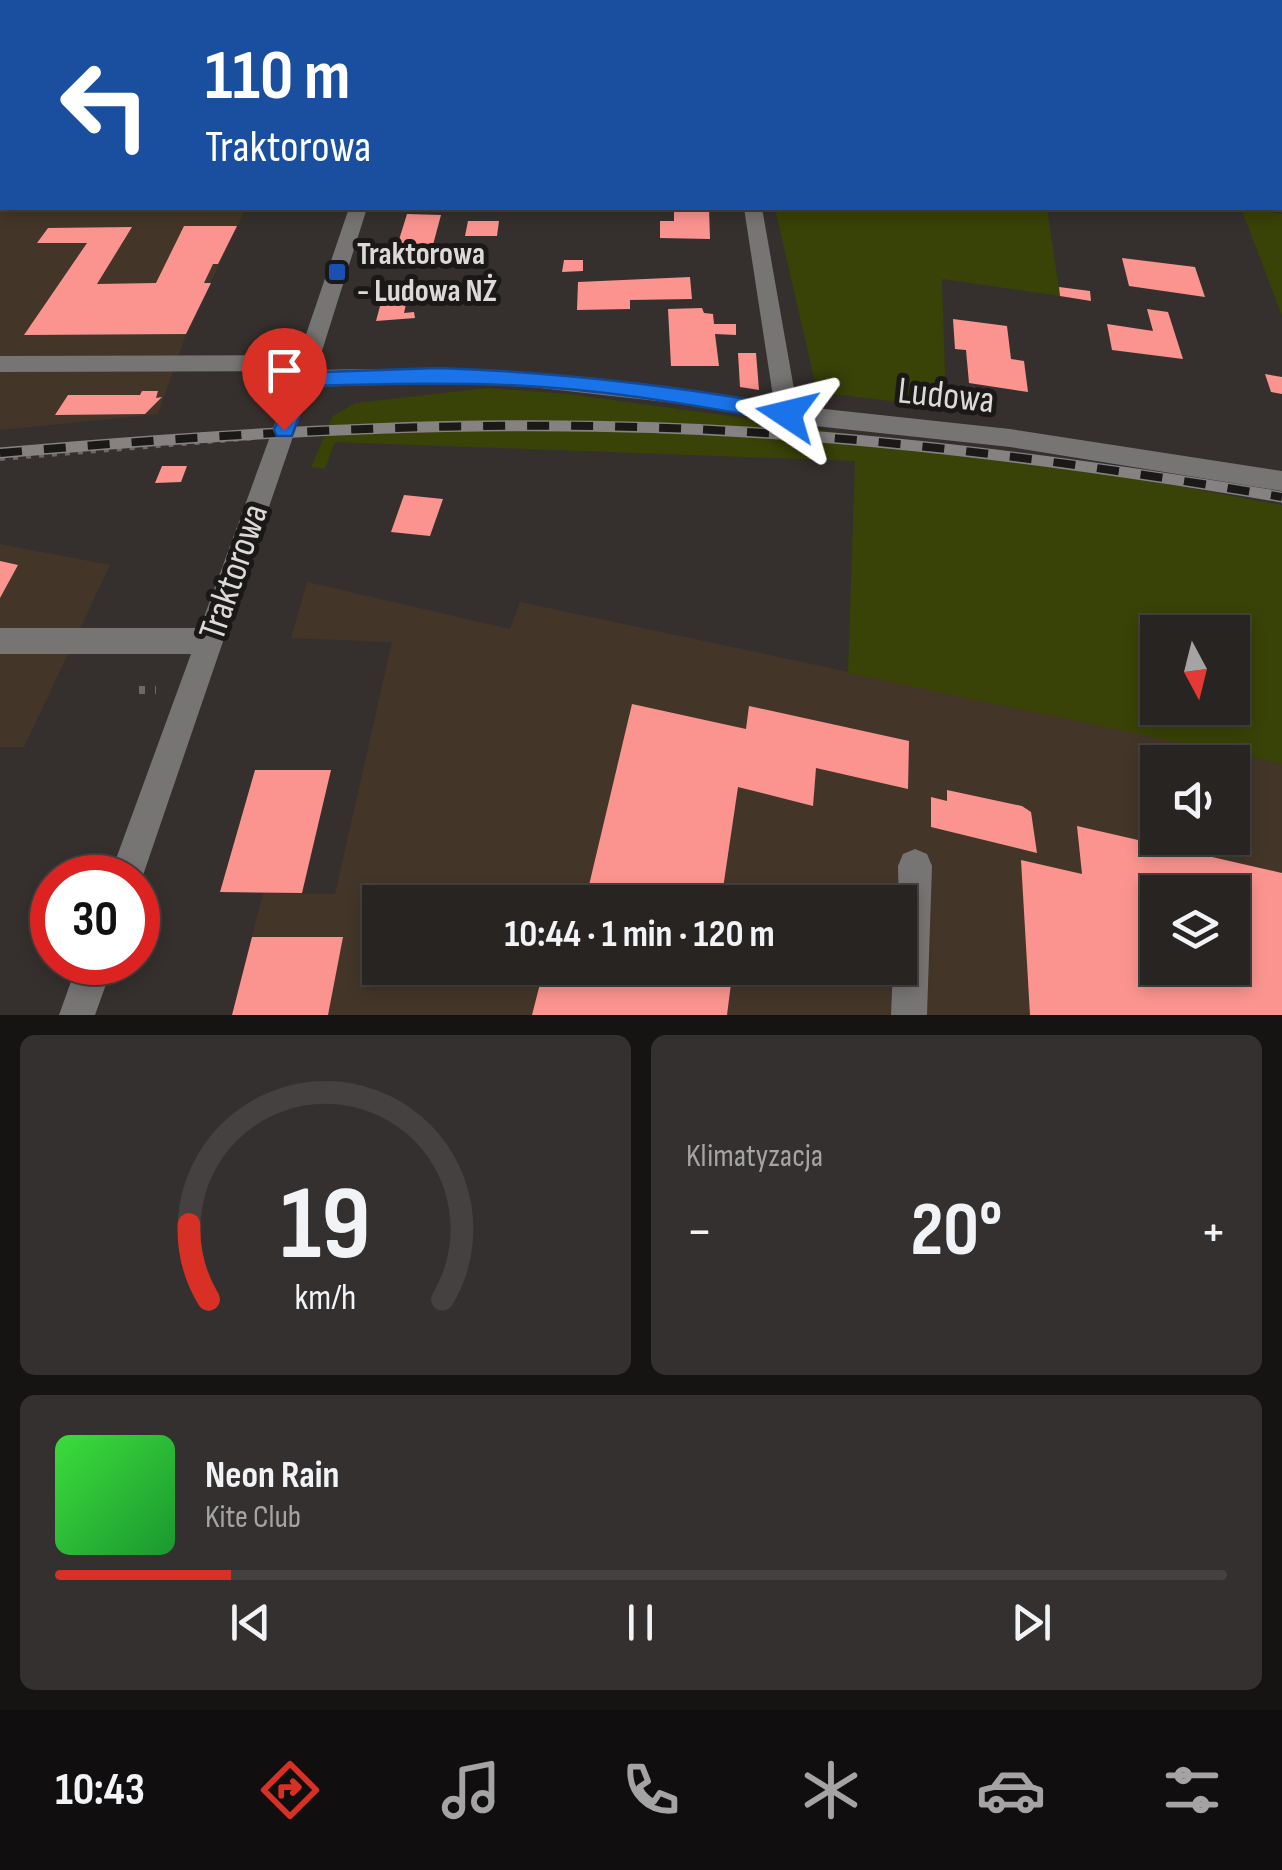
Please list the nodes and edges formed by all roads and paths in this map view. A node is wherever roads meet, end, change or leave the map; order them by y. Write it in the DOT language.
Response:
graph roads {
  1 [pos="357,210"];
  2 [pos="753,210"];
  3 [pos="0,364"];
  4 [pos="305,371"];
  5 [pos="787,414"];
  6 [pos="237,438"];
  7 [pos="0,458"];
  8 [pos="1282,481"];
  9 [pos="210,640"];
  10 [pos="0,641"];
  11 [pos="139,690"];
  12 [pos="156,690"];
  13 [pos="134,855"];
  14 [pos="916,866"];
  15 [pos="88,985"];
  16 [pos="77,1015"];
  17 [pos="909,1015"];
  1 -- 4 [label="street, Traktorowa"];
  2 -- 5 [label="street"];
  3 -- 4 [label="street, Ludowa"];
  4 -- 5 [label="street, Ludowa"];
  4 -- 9 [label="street, Traktorowa"];
  5 -- 8 [label="street, Ludowa"];
  6 -- 7 [label="path"];
  9 -- 10 [label="street"];
  9 -- 13 [label="street, Traktorowa"];
  11 -- 12 [label="path"];
  14 -- 17 [label="street"];
  15 -- 16 [label="street"];
}
